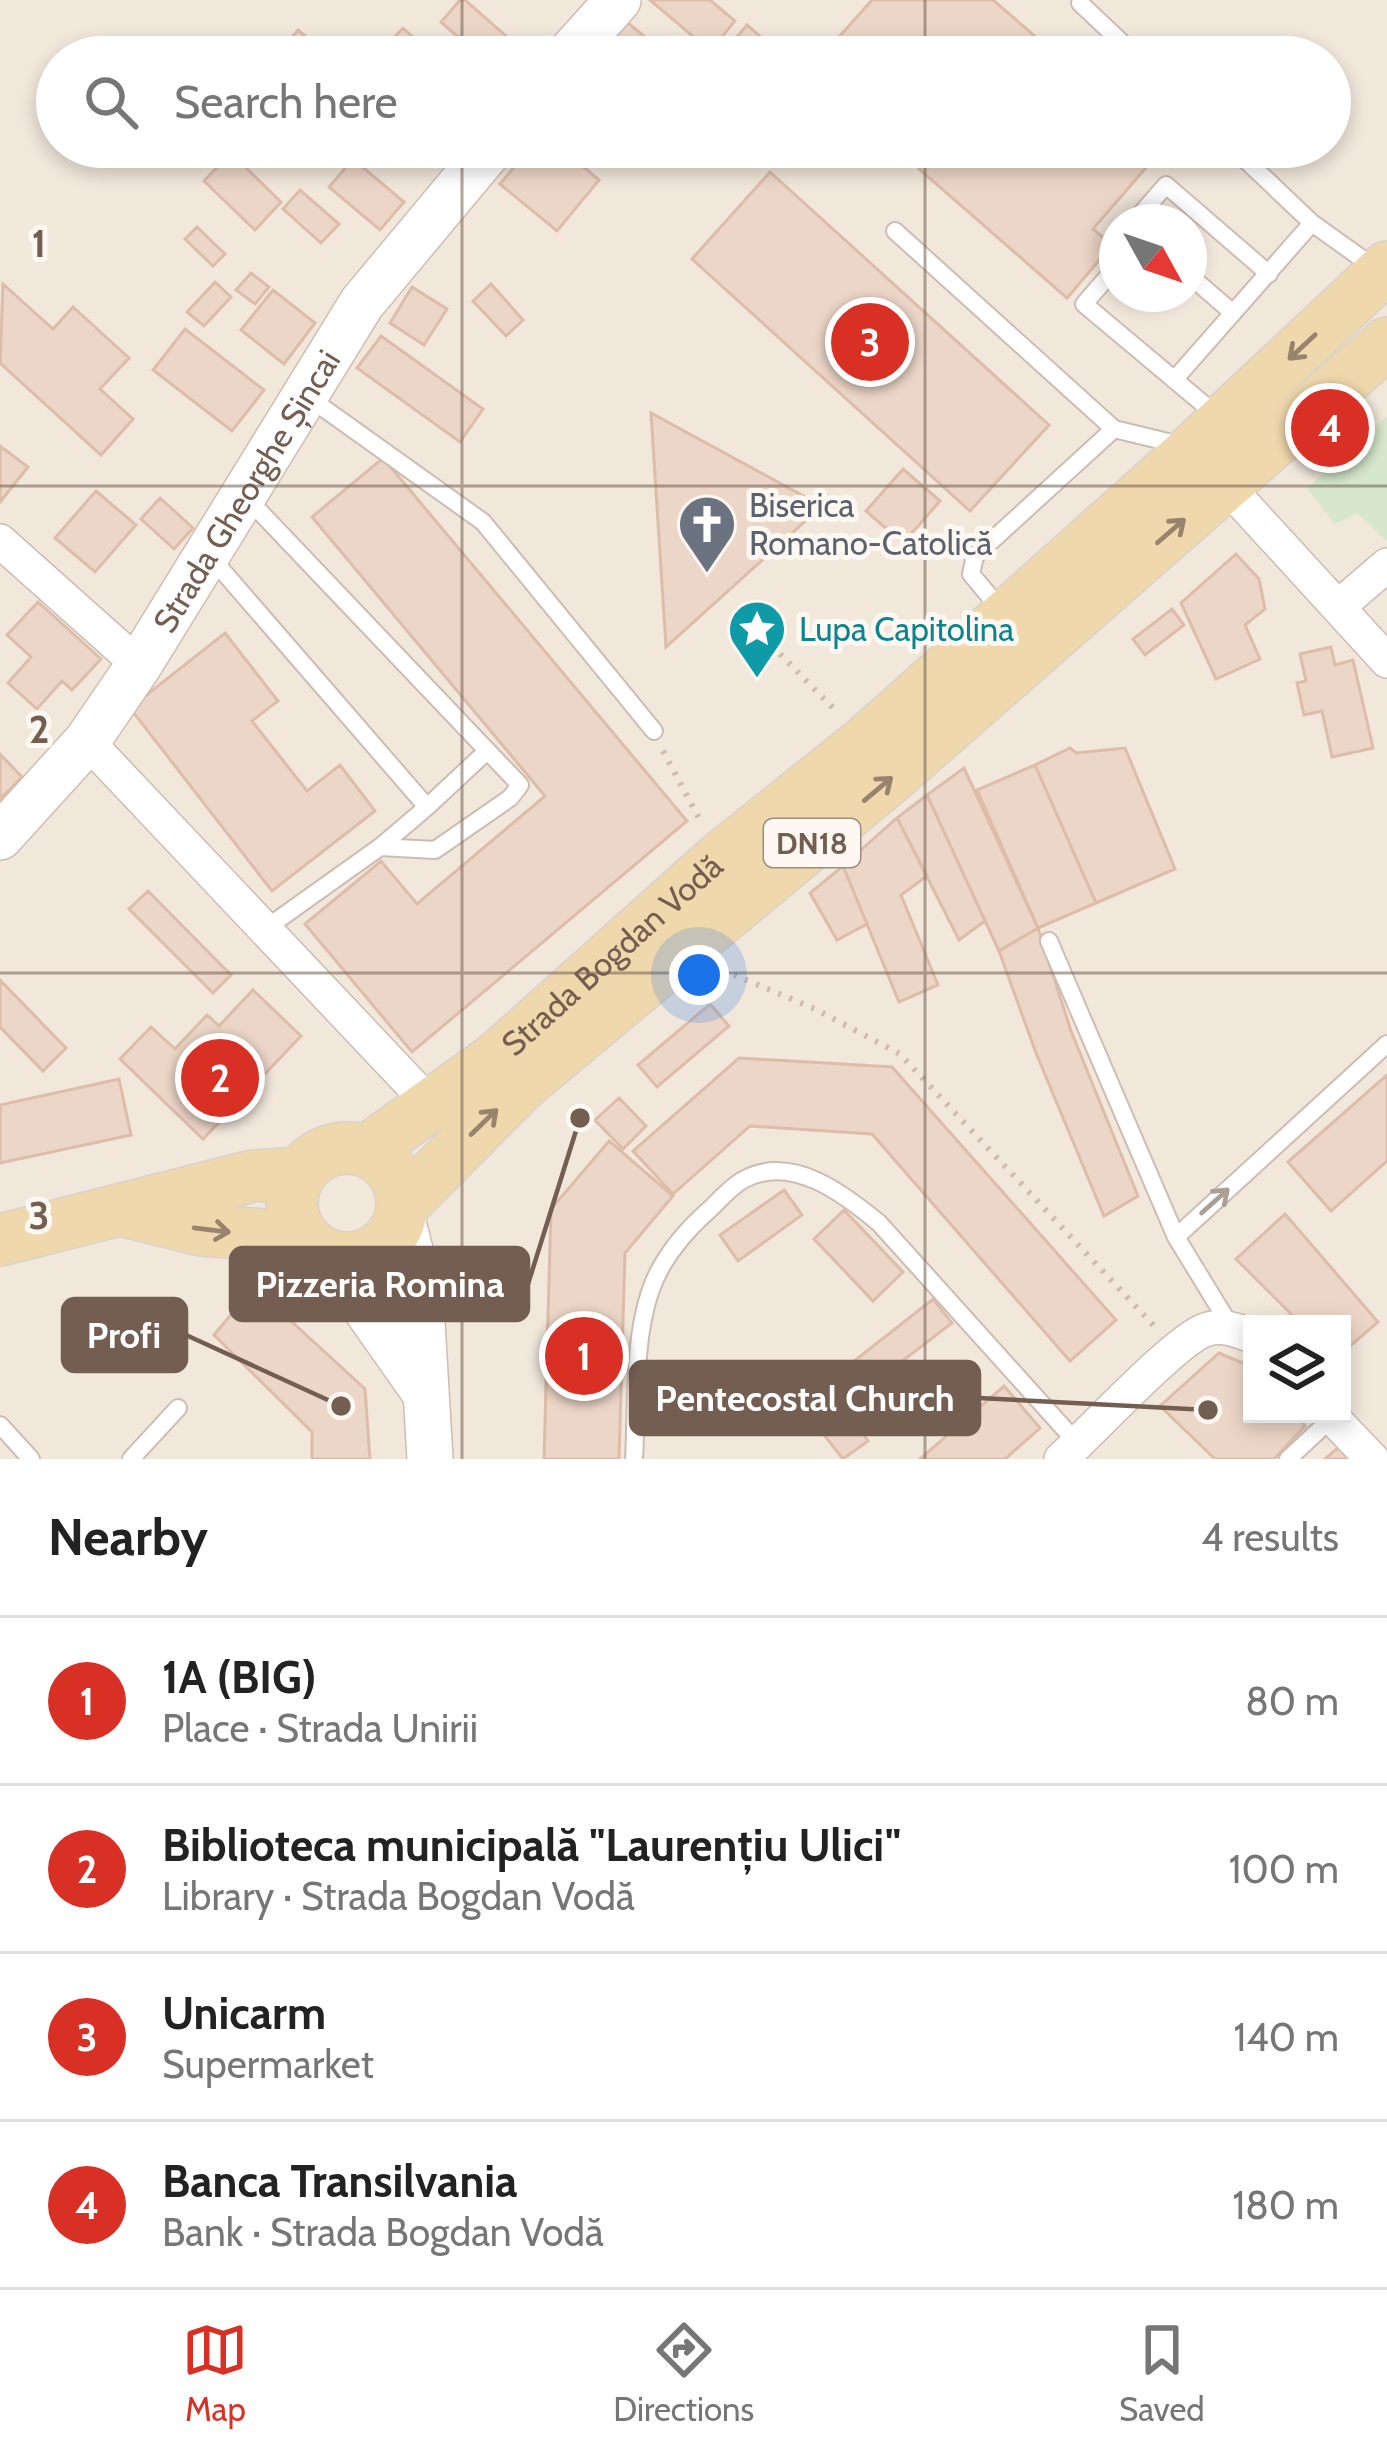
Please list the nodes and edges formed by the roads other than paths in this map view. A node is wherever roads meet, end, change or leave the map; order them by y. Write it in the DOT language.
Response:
graph roads {
  1 [pos="618,0"];
  2 [pos="1080,3"];
  3 [pos="586,36"];
  4 [pos="1115,36"];
  5 [pos="474,168"];
  6 [pos="1254,168"];
  7 [pos="1150,204"];
  8 [pos="1188,204"];
  9 [pos="1207,220"];
  10 [pos="1312,223"];
  11 [pos="895,231"];
  12 [pos="1384,269"];
  13 [pos="1269,274"];
  14 [pos="1099,287"];
  15 [pos="1207,291"];
  16 [pos="1233,313"];
  17 [pos="1387,343"];
  18 [pos="1174,380"];
  19 [pos="307,395"];
  20 [pos="1114,429"];
  21 [pos="1214,451"];
  22 [pos="244,495"];
  23 [pos="0,541"];
  24 [pos="208,553"];
  25 [pos="1387,566"];
  26 [pos="1338,607"];
  27 [pos="1006,616"];
  28 [pos="1387,661"];
  29 [pos="139,665"];
  30 [pos="654,731"];
  31 [pos="87,741"];
  32 [pos="487,751"];
  33 [pos="427,807"];
  34 [pos="0,837"];
  35 [pos="380,847"];
  36 [pos="266,929"];
  37 [pos="1049,940"];
  38 [pos="1387,1044"];
  39 [pos="430,1104"];
  40 [pos="366,1151"];
  41 [pos="301,1173"];
  42 [pos="122,1210"];
  43 [pos="402,1210"];
  44 [pos="1176,1237"];
  45 [pos="0,1240"];
  46 [pos="316,1247"];
  47 [pos="1242,1332"];
  48 [pos="423,1390"];
  49 [pos="178,1408"];
  50 [pos="1323,1423"];
  51 [pos="1339,1423"];
  52 [pos="0,1425"];
  53 [pos="1070,1451"];
  54 [pos="1375,1451"];
  55 [pos="31,1459"];
  56 [pos="131,1459"];
  57 [pos="430,1459"];
  58 [pos="634,1459"];
  59 [pos="1288,1459"];
  1 -- 3 [label="main road"];
  2 -- 4 [label="lane"];
  5 -- 19 [label="main road, Strada Gheorghe Șincai"];
  6 -- 10 [label="lane"];
  7 -- 8 [label="lane"];
  9 -- 13 [label="lane"];
  10 -- 12 [label="lane"];
  10 -- 13 [label="lane"];
  11 -- 20 [label="lane"];
  12 -- 21 [label="main road, Strada Bogdan Vodă / DN18, one-way"];
  13 -- 16 [label="lane"];
  14 -- 18 [label="lane"];
  15 -- 16 [label="lane"];
  16 -- 18 [label="lane"];
  17 -- 21 [label="main road, Strada Bogdan Vodă / DN18"];
  18 -- 21 [label="lane"];
  19 -- 22 [label="main road, Strada Gheorghe Șincai"];
  19 -- 30 [label="lane"];
  20 -- 21 [label="lane"];
  20 -- 27 [label="lane"];
  21 -- 26 [label="street"];
  21 -- 27 [label="main road, Strada Bogdan Vodă / DN18"];
  43 -- 21 [label="main road, Strada Bogdan Vodă / DN18, one-way"];
  22 -- 24 [label="main road, Strada Gheorghe Șincai"];
  22 -- 32 [label="lane"];
  23 -- 29 [label="street"];
  24 -- 29 [label="main road, Strada Gheorghe Șincai"];
  24 -- 33 [label="lane"];
  25 -- 26 [label="street"];
  26 -- 28 [label="street"];
  27 -- 39 [label="main road, Strada Bogdan Vodă / DN18"];
  29 -- 31 [label="main road, Strada Gheorghe Șincai"];
  31 -- 34 [label="main road, Strada Gheorghe Șincai"];
  31 -- 36 [label="street"];
  32 -- 33 [label="lane"];
  32 -- 35 [label="lane"];
  33 -- 35 [label="lane"];
  35 -- 36 [label="lane"];
  36 -- 39 [label="street"];
  37 -- 44 [label="lane"];
  44 -- 38 [label="lane, one-way"];
  39 -- 40 [label="main road, Strada Bogdan Vodă / DN18"];
  40 -- 41 [label="main road, DN18"];
  40 -- 43 [label="main road"];
  41 -- 42 [label="main road, DN18"];
  41 -- 46 [label="main road"];
  42 -- 45 [label="main road, DN18"];
  42 -- 46 [label="main road, DN18, one-way"];
  43 -- 46 [label="main road, DN18"];
  43 -- 48 [label="main road"];
  44 -- 47 [label="lane"];
  46 -- 48 [label="main road"];
  47 -- 53 [label="street"];
  48 -- 57 [label="main road"];
  49 -- 56 [label="lane"];
  50 -- 59 [label="lane"];
  51 -- 54 [label="street"];
  52 -- 55 [label="lane"];
  53 -- 58 [label="lane"];
}
